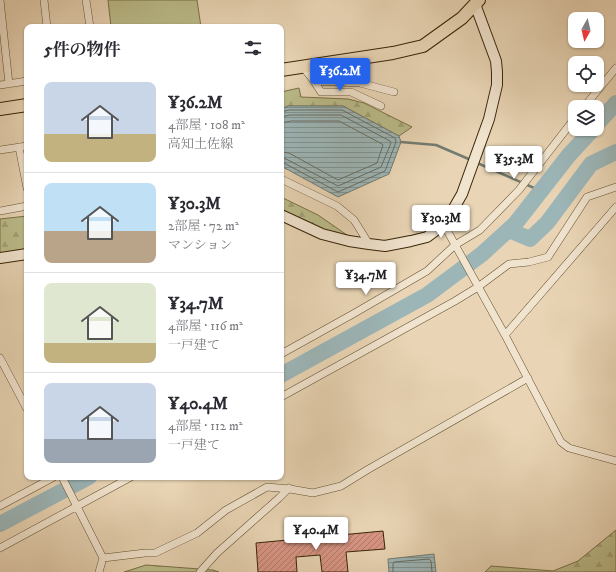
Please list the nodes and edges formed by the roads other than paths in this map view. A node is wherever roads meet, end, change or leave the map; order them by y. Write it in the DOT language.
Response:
graph roads {
  1 [pos="0,0"];
  2 [pos="44,0"];
  3 [pos="86,0"];
  4 [pos="477,2"];
  5 [pos="47,24"];
  6 [pos="90,24"];
  7 [pos="303,67"];
  8 [pos="616,68"];
  9 [pos="284,70"];
  10 [pos="314,81"];
  11 [pos="24,82"];
  12 [pos="9,84"];
  13 [pos="0,85"];
  14 [pos="394,92"];
  15 [pos="590,100"];
  16 [pos="24,105"];
  17 [pos="381,106"];
  18 [pos="0,109"];
  19 [pos="568,127"];
  20 [pos="24,147"];
  21 [pos="19,148"];
  22 [pos="0,150"];
  23 [pos="24,173"];
  24 [pos="284,180"];
  25 [pos="616,187"];
  26 [pos="24,207"];
  27 [pos="616,207"];
  28 [pos="0,211"];
  29 [pos="284,215"];
  30 [pos="442,223"];
  31 [pos="369,244"];
  32 [pos="455,245"];
  33 [pos="24,254"];
  34 [pos="0,258"];
  35 [pos="478,287"];
  36 [pos="505,334"];
  37 [pos="284,352"];
  38 [pos="0,358"];
  39 [pos="528,378"];
  40 [pos="284,395"];
  41 [pos="24,403"];
  42 [pos="616,461"];
  43 [pos="48,480"];
  44 [pos="63,480"];
  45 [pos="125,480"];
  46 [pos="288,488"];
  47 [pos="0,506"];
  48 [pos="76,506"];
  49 [pos="0,548"];
  50 [pos="103,558"];
  51 [pos="99,572"];
  52 [pos="200,572"];
  1 -- 12 [label="street"];
  2 -- 5 [label="street"];
  3 -- 6 [label="street"];
  4 -- 7 [label="main road"];
  4 -- 30 [label="street"];
  7 -- 9 [label="main road"];
  7 -- 10 [label="street"];
  8 -- 15 [label="street"];
  10 -- 14 [label="street"];
  10 -- 17 [label="street"];
  11 -- 12 [label="street"];
  12 -- 13 [label="street"];
  16 -- 18 [label="main road"];
  19 -- 32 [label="street"];
  20 -- 21 [label="street"];
  21 -- 22 [label="street"];
  21 -- 23 [label="street"];
  24 -- 31 [label="street"];
  25 -- 35 [label="street"];
  26 -- 28 [label="street"];
  27 -- 36 [label="street"];
  29 -- 31 [label="street"];
  30 -- 31 [label="street"];
  30 -- 32 [label="street"];
  32 -- 35 [label="street"];
  32 -- 37 [label="street"];
  33 -- 34 [label="street"];
  35 -- 36 [label="street"];
  35 -- 40 [label="street"];
  36 -- 39 [label="street"];
  38 -- 41 [label="street"];
  39 -- 42 [label="street"];
  39 -- 46 [label="street"];
  43 -- 47 [label="street"];
  44 -- 48 [label="street"];
  45 -- 48 [label="street"];
  46 -- 50 [label="street"];
  46 -- 52 [label="street"];
  48 -- 49 [label="street"];
  48 -- 50 [label="street"];
  50 -- 51 [label="street"];
}
